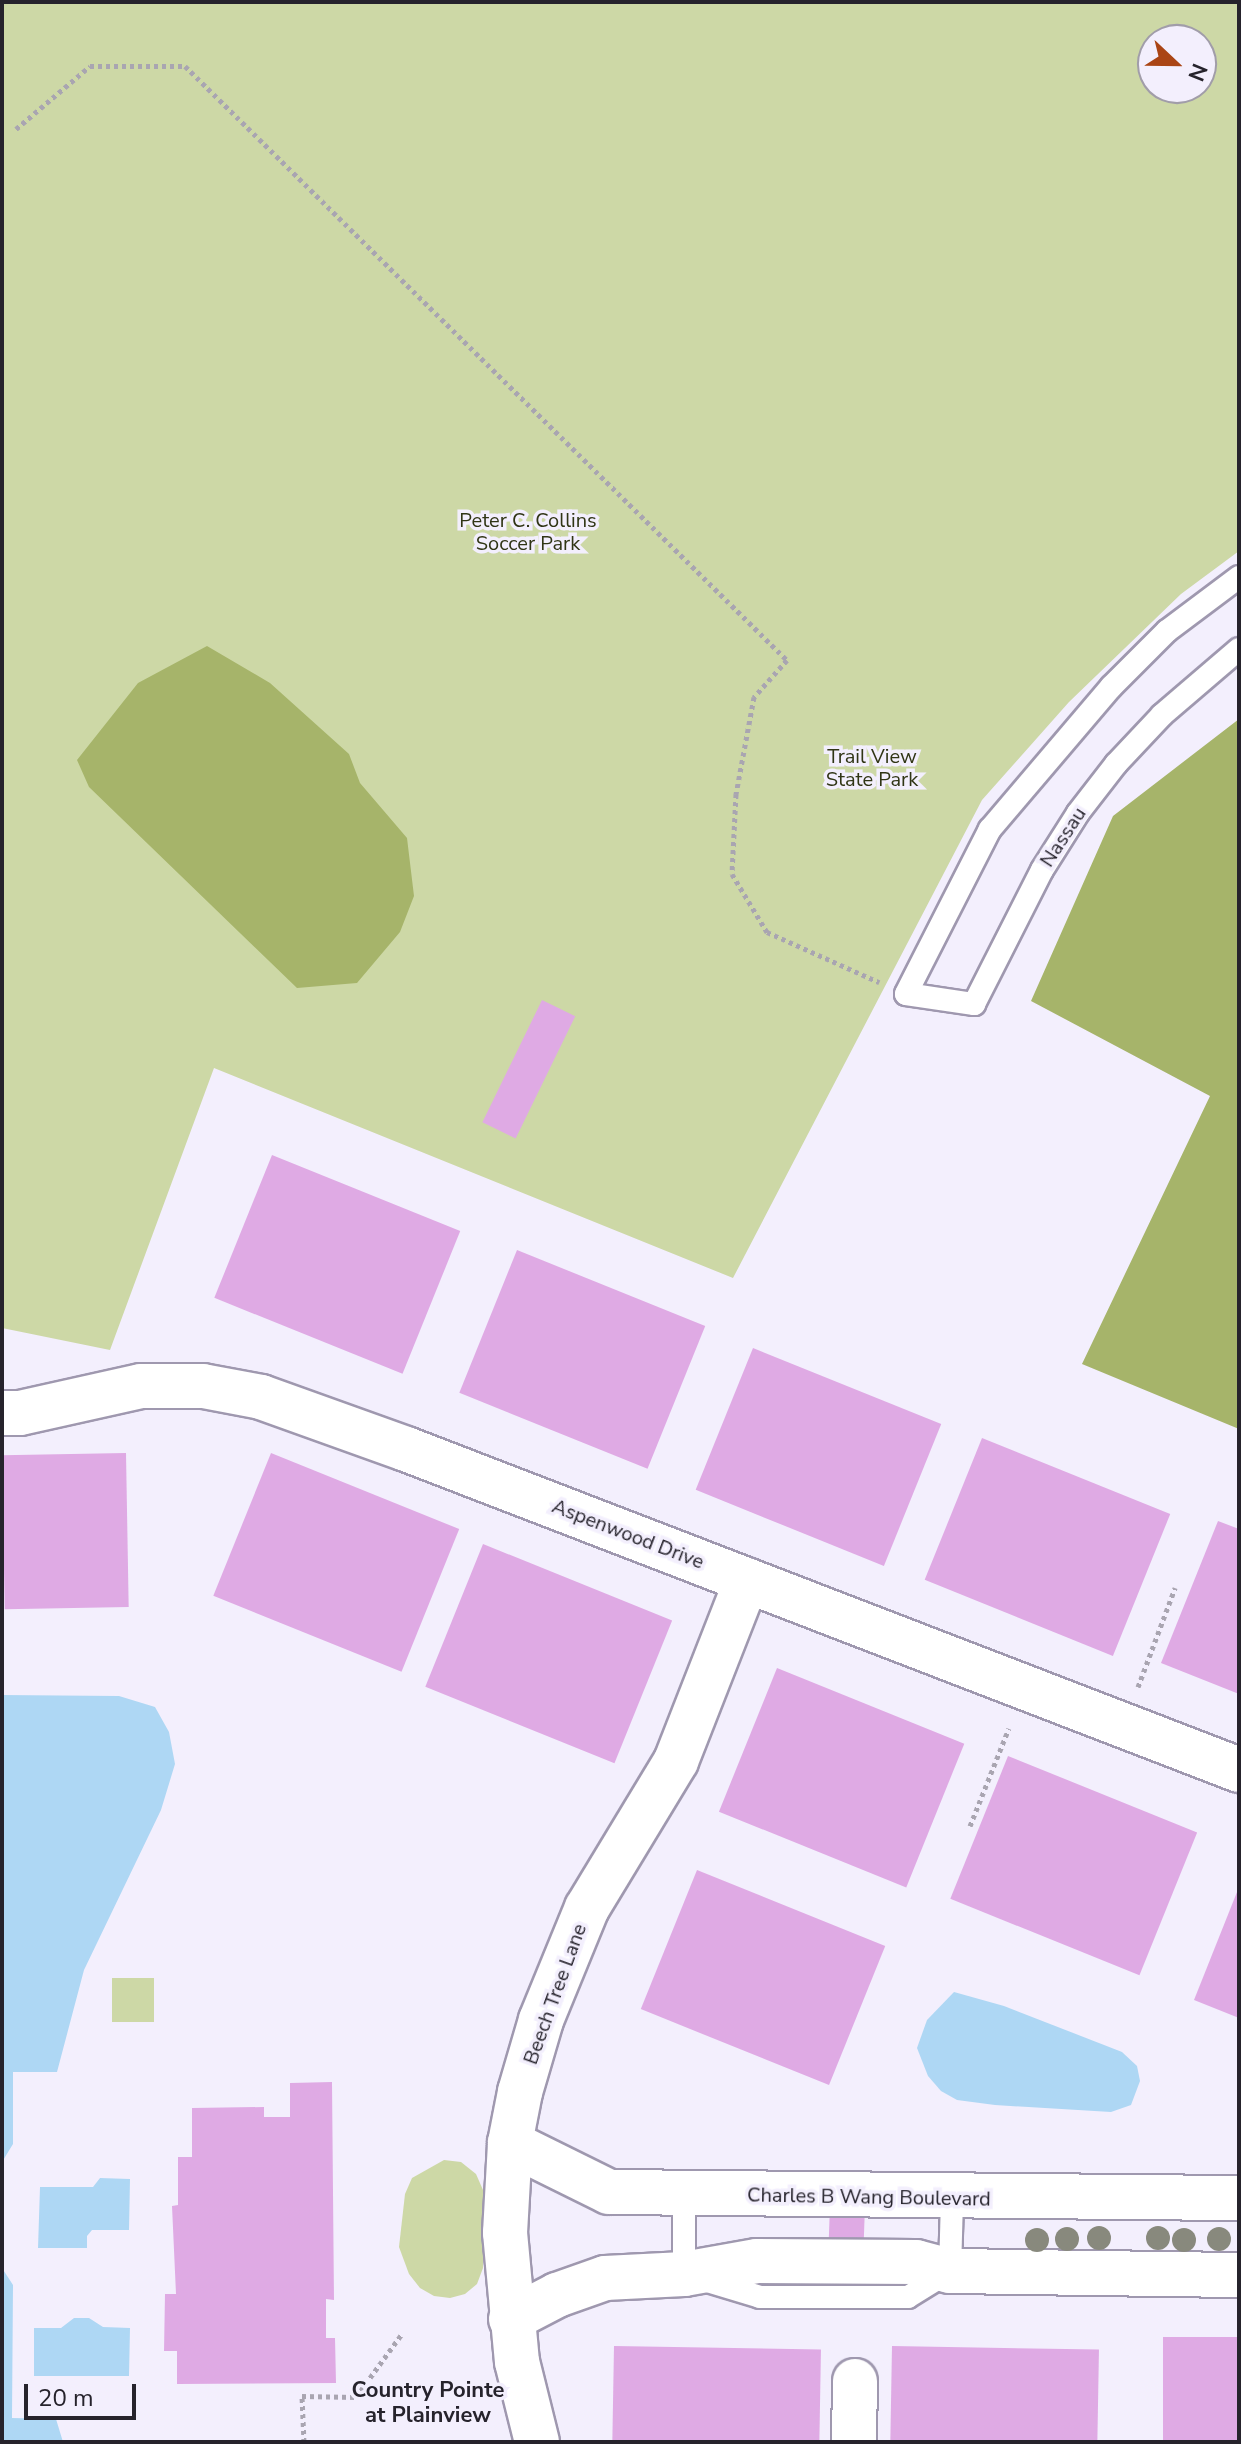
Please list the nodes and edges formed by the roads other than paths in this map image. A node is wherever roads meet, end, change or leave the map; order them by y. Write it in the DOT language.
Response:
graph roads {
  1 [pos="1239,577"];
  2 [pos="1239,649"];
  3 [pos="2,1413"];
  4 [pos="747,1580"];
  5 [pos="1239,1770"];
  6 [pos="510,2143"];
  7 [pos="684,2195"];
  8 [pos="952,2198"];
  9 [pos="1239,2198"];
  10 [pos="950,2271"];
  11 [pos="684,2274"];
  12 [pos="1239,2275"];
  13 [pos="511,2319"];
  14 [pos="855,2381"];
  15 [pos="537,2442"];
  16 [pos="854,2442"];
  1 -- 2 [label="lane, Nassau"];
  3 -- 4 [label="street, Aspenwood Drive"];
  4 -- 5 [label="street, Aspenwood Drive"];
  4 -- 6 [label="street, Beech Tree Lane"];
  6 -- 7 [label="street, Charles B Wang Boulevard"];
  6 -- 13 [label="street, Beech Tree Lane"];
  7 -- 8 [label="street, Charles B Wang Boulevard"];
  7 -- 11 [label="lane"];
  8 -- 9 [label="street, Charles B Wang Boulevard"];
  8 -- 10 [label="lane"];
  10 -- 11 [label="street"];
  10 -- 12 [label="street"];
  11 -- 13 [label="street"];
  13 -- 15 [label="street, Beech Tree Lane"];
  14 -- 16 [label="street"];
}
